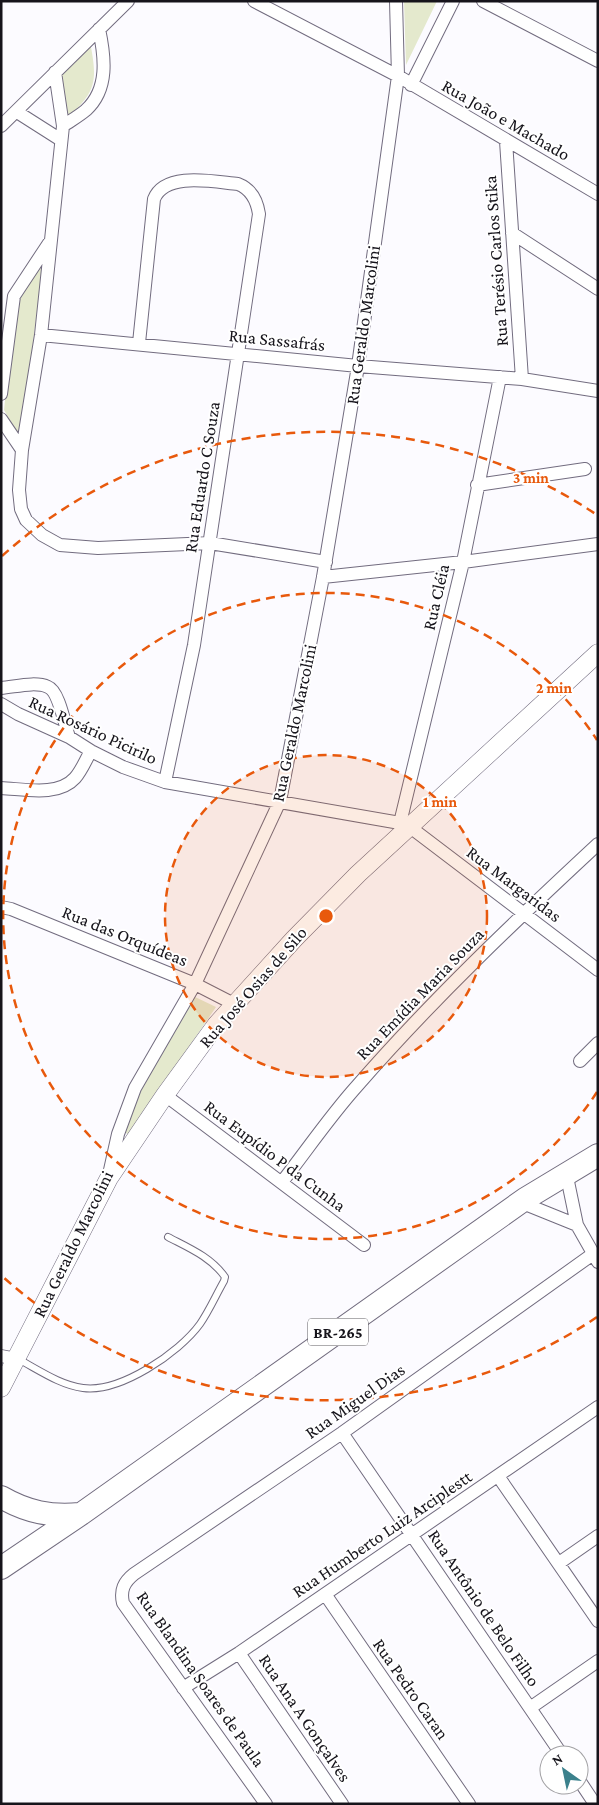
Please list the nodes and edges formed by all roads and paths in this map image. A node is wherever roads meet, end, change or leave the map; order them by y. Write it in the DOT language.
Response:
graph roads {
  1 [pos="128,1"];
  2 [pos="254,1"];
  3 [pos="396,1"];
  4 [pos="453,1"];
  5 [pos="483,1"];
  6 [pos="99,29"];
  7 [pos="598,61"];
  8 [pos="55,72"];
  9 [pos="398,76"];
  10 [pos="411,84"];
  11 [pos="17,112"];
  12 [pos="1,126"];
  13 [pos="63,126"];
  14 [pos="61,140"];
  15 [pos="506,140"];
  16 [pos="598,194"];
  17 [pos="512,233"];
  18 [pos="50,241"];
  19 [pos="598,288"];
  20 [pos="41,335"];
  21 [pos="139,344"];
  22 [pos="239,353"];
  23 [pos="358,366"];
  24 [pos="500,377"];
  25 [pos="522,379"];
  26 [pos="598,390"];
  27 [pos="1,394"];
  28 [pos="1,419"];
  29 [pos="22,450"];
  30 [pos="585,469"];
  31 [pos="477,485"];
  32 [pos="210,543"];
  33 [pos="598,544"];
  34 [pos="326,562"];
  35 [pos="463,562"];
  36 [pos="323,577"];
  37 [pos="598,653"];
  38 [pos="1,688"];
  39 [pos="1,704"];
  40 [pos="18,714"];
  41 [pos="1,716"];
  42 [pos="68,737"];
  43 [pos="91,751"];
  44 [pos="168,783"];
  45 [pos="1,788"];
  46 [pos="280,801"];
  47 [pos="405,825"];
  48 [pos="598,844"];
  49 [pos="1,907"];
  50 [pos="523,913"];
  51 [pos="598,970"];
  52 [pos="195,984"];
  53 [pos="234,1004"];
  54 [pos="598,1043"];
  55 [pos="580,1061"];
  56 [pos="165,1095"];
  57 [pos="598,1155"];
  58 [pos="566,1172"];
  59 [pos="109,1178"];
  60 [pos="282,1182"];
  61 [pos="520,1202"];
  62 [pos="577,1225"];
  63 [pos="168,1237"];
  64 [pos="364,1245"];
  65 [pos="595,1258"];
  66 [pos="9,1357"];
  67 [pos="1,1388"];
  68 [pos="598,1407"];
  69 [pos="342,1433"];
  70 [pos="498,1476"];
  71 [pos="1,1497"];
  72 [pos="81,1514"];
  73 [pos="412,1533"];
  74 [pos="598,1536"];
  75 [pos="559,1563"];
  76 [pos="1,1568"];
  77 [pos="134,1574"];
  78 [pos="325,1594"];
  79 [pos="598,1621"];
  80 [pos="239,1653"];
  81 [pos="598,1661"];
  82 [pos="184,1688"];
  83 [pos="530,1708"];
  84 [pos="555,1745"];
  85 [pos="266,1804"];
  86 [pos="342,1804"];
  87 [pos="469,1804"];
  1 -- 6 [label="street"];
  2 -- 9 [label="street, Rua João e Machado"];
  3 -- 9 [label="street, Rua Geraldo Marcolini"];
  4 -- 10 [label="street"];
  5 -- 7 [label="street"];
  6 -- 8 [label="street"];
  6 -- 13 [label="street"];
  8 -- 11 [label="street"];
  8 -- 13 [label="street"];
  9 -- 10 [label="street, Rua João e Machado"];
  9 -- 23 [label="street, Rua Geraldo Marcolini"];
  10 -- 15 [label="street, Rua João e Machado"];
  11 -- 12 [label="street"];
  11 -- 14 [label="street"];
  13 -- 14 [label="street"];
  14 -- 18 [label="street"];
  15 -- 16 [label="street, Rua João e Machado"];
  15 -- 17 [label="street, Rua Terésio Carlos Stika"];
  17 -- 19 [label="street"];
  17 -- 25 [label="street, Rua Terésio Carlos Stika"];
  18 -- 20 [label="street"];
  18 -- 27 [label="street"];
  20 -- 21 [label="street, Rua Sassafrás"];
  20 -- 29 [label="street"];
  21 -- 22 [label="street, Rua Sassafrás"];
  21 -- 22 [label="street, Rua Eduardo C Souza"];
  22 -- 23 [label="street, Rua Sassafrás"];
  22 -- 32 [label="street, Rua Eduardo C Souza"];
  23 -- 24 [label="street, Rua Sassafrás"];
  23 -- 34 [label="street, Rua Geraldo Marcolini"];
  24 -- 25 [label="street, Rua Sassafrás"];
  24 -- 31 [label="street, Rua Cléia"];
  25 -- 26 [label="street, Rua Sassafrás"];
  28 -- 29 [label="street"];
  29 -- 32 [label="street"];
  30 -- 31 [label="street"];
  31 -- 35 [label="street, Rua Cléia"];
  32 -- 34 [label="street"];
  32 -- 44 [label="street, Rua Eduardo C Souza"];
  33 -- 35 [label="street"];
  34 -- 36 [label="street, Rua Geraldo Marcolini"];
  35 -- 36 [label="street"];
  35 -- 47 [label="street, Rua Cléia"];
  36 -- 46 [label="street, Rua Geraldo Marcolini"];
  37 -- 47 [label="street, Rua José Osias de Silo"];
  38 -- 42 [label="street"];
  39 -- 40 [label="street, Rua Rosário Picirilo"];
  40 -- 41 [label="street"];
  40 -- 42 [label="street, Rua Rosário Picirilo"];
  42 -- 43 [label="street, Rua Rosário Picirilo"];
  43 -- 44 [label="street, Rua Rosário Picirilo"];
  43 -- 45 [label="street"];
  44 -- 46 [label="street, Rua Rosário Picirilo"];
  46 -- 47 [label="street, Rua Rosário Picirilo"];
  46 -- 52 [label="street, Rua Geraldo Marcolini"];
  47 -- 50 [label="street, Rua Margaridas"];
  47 -- 53 [label="street, Rua José Osias de Silo"];
  48 -- 50 [label="street, Rua Emídia Maria Souza"];
  49 -- 52 [label="street, Rua das Orquídeas"];
  50 -- 51 [label="street, Rua Margaridas"];
  50 -- 60 [label="street, Rua Emídia Maria Souza"];
  52 -- 53 [label="street, Rua das Orquídeas"];
  52 -- 59 [label="street, Rua Geraldo Marcolini"];
  53 -- 56 [label="street, Rua José Osias de Silo"];
  54 -- 55 [label="street"];
  56 -- 59 [label="street, Rua José Osias de Silo"];
  56 -- 60 [label="street, Rua Eupídio P da Cunha"];
  57 -- 58 [label="highway, BR-265"];
  58 -- 61 [label="highway, BR-265"];
  58 -- 62 [label="street"];
  59 -- 66 [label="street, Rua Geraldo Marcolini"];
  60 -- 64 [label="street, Rua Eupídio P da Cunha"];
  61 -- 62 [label="street"];
  61 -- 72 [label="highway, BR-265"];
  62 -- 65 [label="street"];
  63 -- 66 [label="lane"];
  65 -- 69 [label="street, Rua Miguel Dias"];
  66 -- 67 [label="street, Rua Geraldo Marcolini"];
  68 -- 70 [label="street, Rua Humberto Luiz Arciplestt"];
  69 -- 73 [label="street, Rua Antônio de Belo Filho"];
  69 -- 77 [label="street, Rua Miguel Dias"];
  70 -- 73 [label="street, Rua Humberto Luiz Arciplestt"];
  70 -- 75 [label="street"];
  71 -- 72 [label="highway"];
  72 -- 76 [label="highway, BR-265"];
  73 -- 78 [label="street, Rua Humberto Luiz Arciplestt"];
  73 -- 83 [label="street, Rua Antônio de Belo Filho"];
  74 -- 75 [label="street"];
  75 -- 79 [label="street"];
  77 -- 82 [label="street, Rua Blandina Soares de Paula"];
  78 -- 80 [label="street, Rua Humberto Luiz Arciplestt"];
  78 -- 87 [label="street, Rua Pedro Caran"];
  80 -- 82 [label="street, Rua Humberto Luiz Arciplestt"];
  80 -- 86 [label="street, Rua Ana A Gonçalves"];
  81 -- 83 [label="street"];
  82 -- 85 [label="street, Rua Blandina Soares de Paula"];
  83 -- 84 [label="street, Rua Antônio de Belo Filho"];
}
